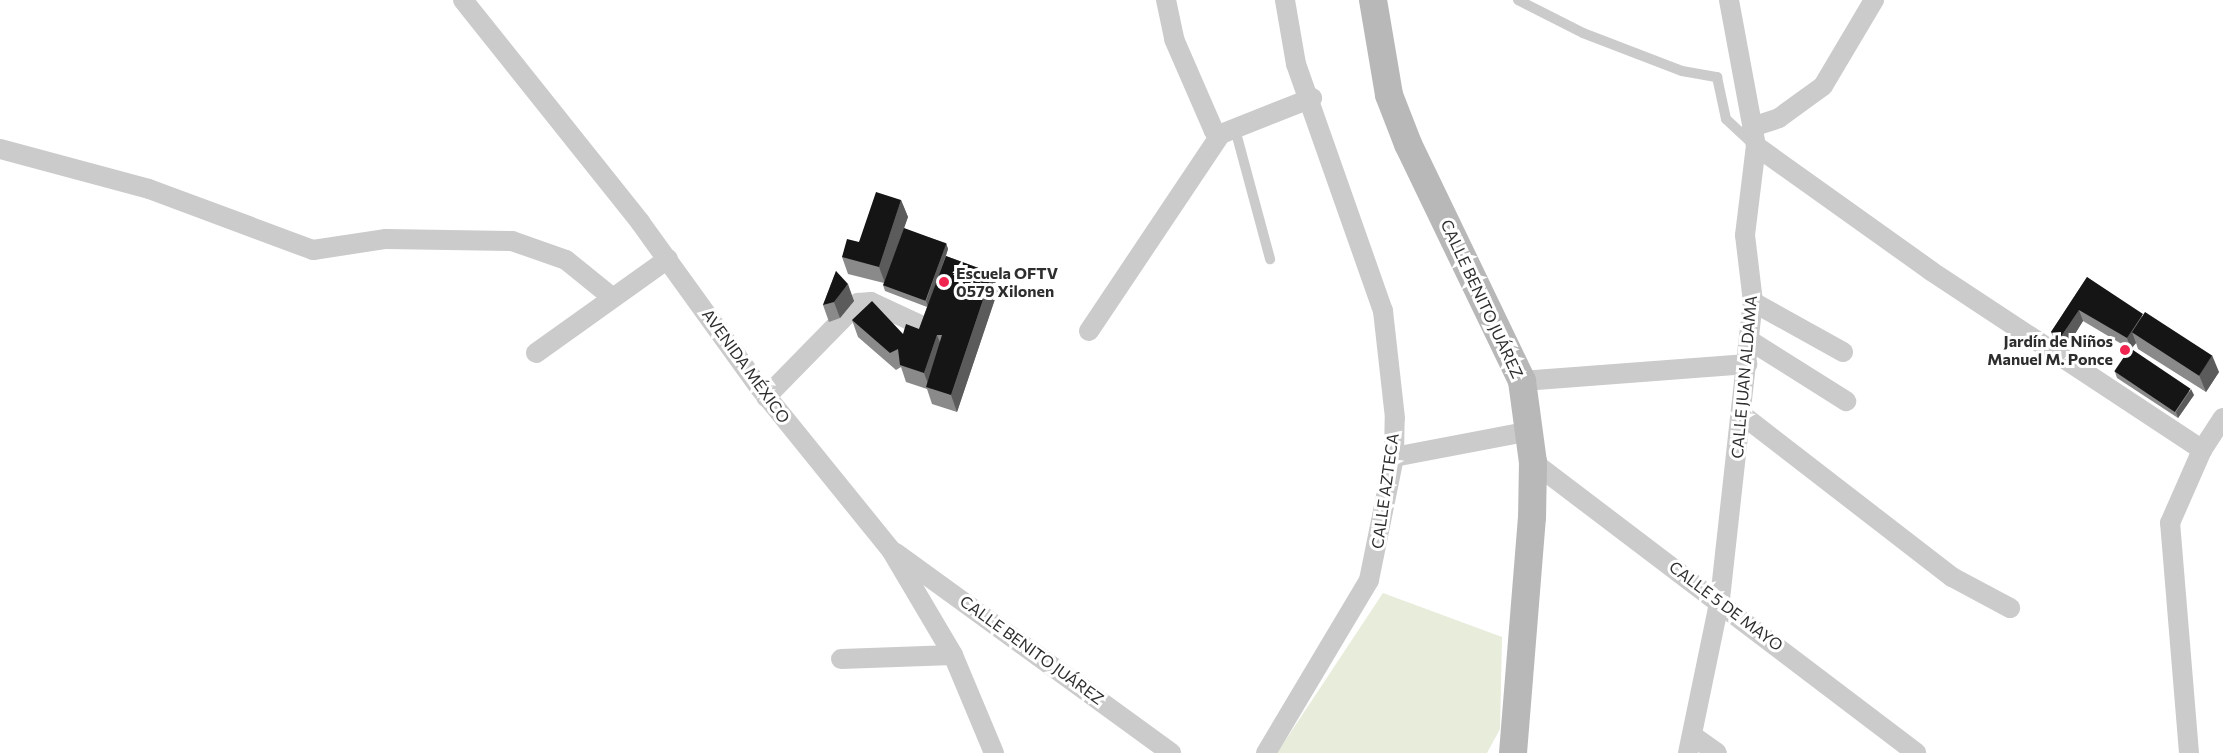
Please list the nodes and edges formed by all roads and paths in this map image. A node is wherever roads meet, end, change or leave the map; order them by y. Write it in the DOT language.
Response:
graph roads {
  1 [pos="463,0"];
  2 [pos="1166,0"];
  3 [pos="1285,0"];
  4 [pos="1373,0"];
  5 [pos="1518,0"];
  6 [pos="1728,0"];
  7 [pos="1874,0"];
  8 [pos="1312,98"];
  9 [pos="1228,131"];
  10 [pos="1754,137"];
  11 [pos="0,149"];
  12 [pos="668,259"];
  13 [pos="1270,259"];
  14 [pos="613,298"];
  15 [pos="1753,302"];
  16 [pos="920,325"];
  17 [pos="1089,331"];
  18 [pos="1749,340"];
  19 [pos="1843,352"];
  20 [pos="536,353"];
  21 [pos="1747,364"];
  22 [pos="1522,381"];
  23 [pos="766,396"];
  24 [pos="1846,401"];
  25 [pos="1741,414"];
  26 [pos="2223,418"];
  27 [pos="1530,430"];
  28 [pos="2202,450"];
  29 [pos="1394,457"];
  30 [pos="1533,462"];
  31 [pos="891,550"];
  32 [pos="1720,599"];
  33 [pos="2010,608"];
  34 [pos="953,655"];
  35 [pos="841,659"];
  36 [pos="1691,744"];
  37 [pos="994,753"];
  38 [pos="1171,753"];
  39 [pos="1266,753"];
  40 [pos="1513,753"];
  41 [pos="1717,753"];
  42 [pos="1916,753"];
  43 [pos="2189,753"];
  1 -- 12 [label="street, AVENIDA MÉXICO"];
  2 -- 9 [label="street"];
  3 -- 8 [label="street, CALLE AZTECA"];
  4 -- 22 [label="main road, CALLE BENITO JUÁREZ"];
  5 -- 10 [label="lane"];
  6 -- 10 [label="street, CALLE JUAN ALDAMA"];
  7 -- 10 [label="street"];
  8 -- 9 [label="street"];
  8 -- 29 [label="street, CALLE AZTECA"];
  9 -- 13 [label="lane"];
  9 -- 17 [label="street"];
  10 -- 15 [label="street, CALLE JUAN ALDAMA"];
  10 -- 28 [label="street"];
  11 -- 14 [label="street"];
  12 -- 14 [label="street"];
  12 -- 23 [label="street, AVENIDA MÉXICO"];
  14 -- 20 [label="street"];
  15 -- 18 [label="street, CALLE JUAN ALDAMA"];
  15 -- 19 [label="street"];
  16 -- 23 [label="street"];
  18 -- 21 [label="street, CALLE JUAN ALDAMA"];
  18 -- 24 [label="street"];
  21 -- 22 [label="street"];
  21 -- 25 [label="street, CALLE JUAN ALDAMA"];
  22 -- 27 [label="main road, CALLE BENITO JUÁREZ"];
  23 -- 31 [label="street, AVENIDA MÉXICO"];
  25 -- 32 [label="street, CALLE JUAN ALDAMA"];
  25 -- 33 [label="street"];
  26 -- 28 [label="street"];
  27 -- 29 [label="street"];
  27 -- 30 [label="main road, CALLE BENITO JUÁREZ"];
  28 -- 43 [label="street"];
  29 -- 39 [label="street, CALLE AZTECA"];
  30 -- 32 [label="street, CALLE 5 DE MAYO"];
  30 -- 40 [label="main road, CALLE BENITO JUÁREZ"];
  31 -- 34 [label="street, AVENIDA MÉXICO"];
  31 -- 38 [label="street, CALLE BENITO JUÁREZ"];
  32 -- 36 [label="street, CALLE JUAN ALDAMA"];
  32 -- 42 [label="street, CALLE 5 DE MAYO"];
  34 -- 35 [label="street"];
  34 -- 37 [label="street, AVENIDA MÉXICO"];
  36 -- 41 [label="street"];
}
